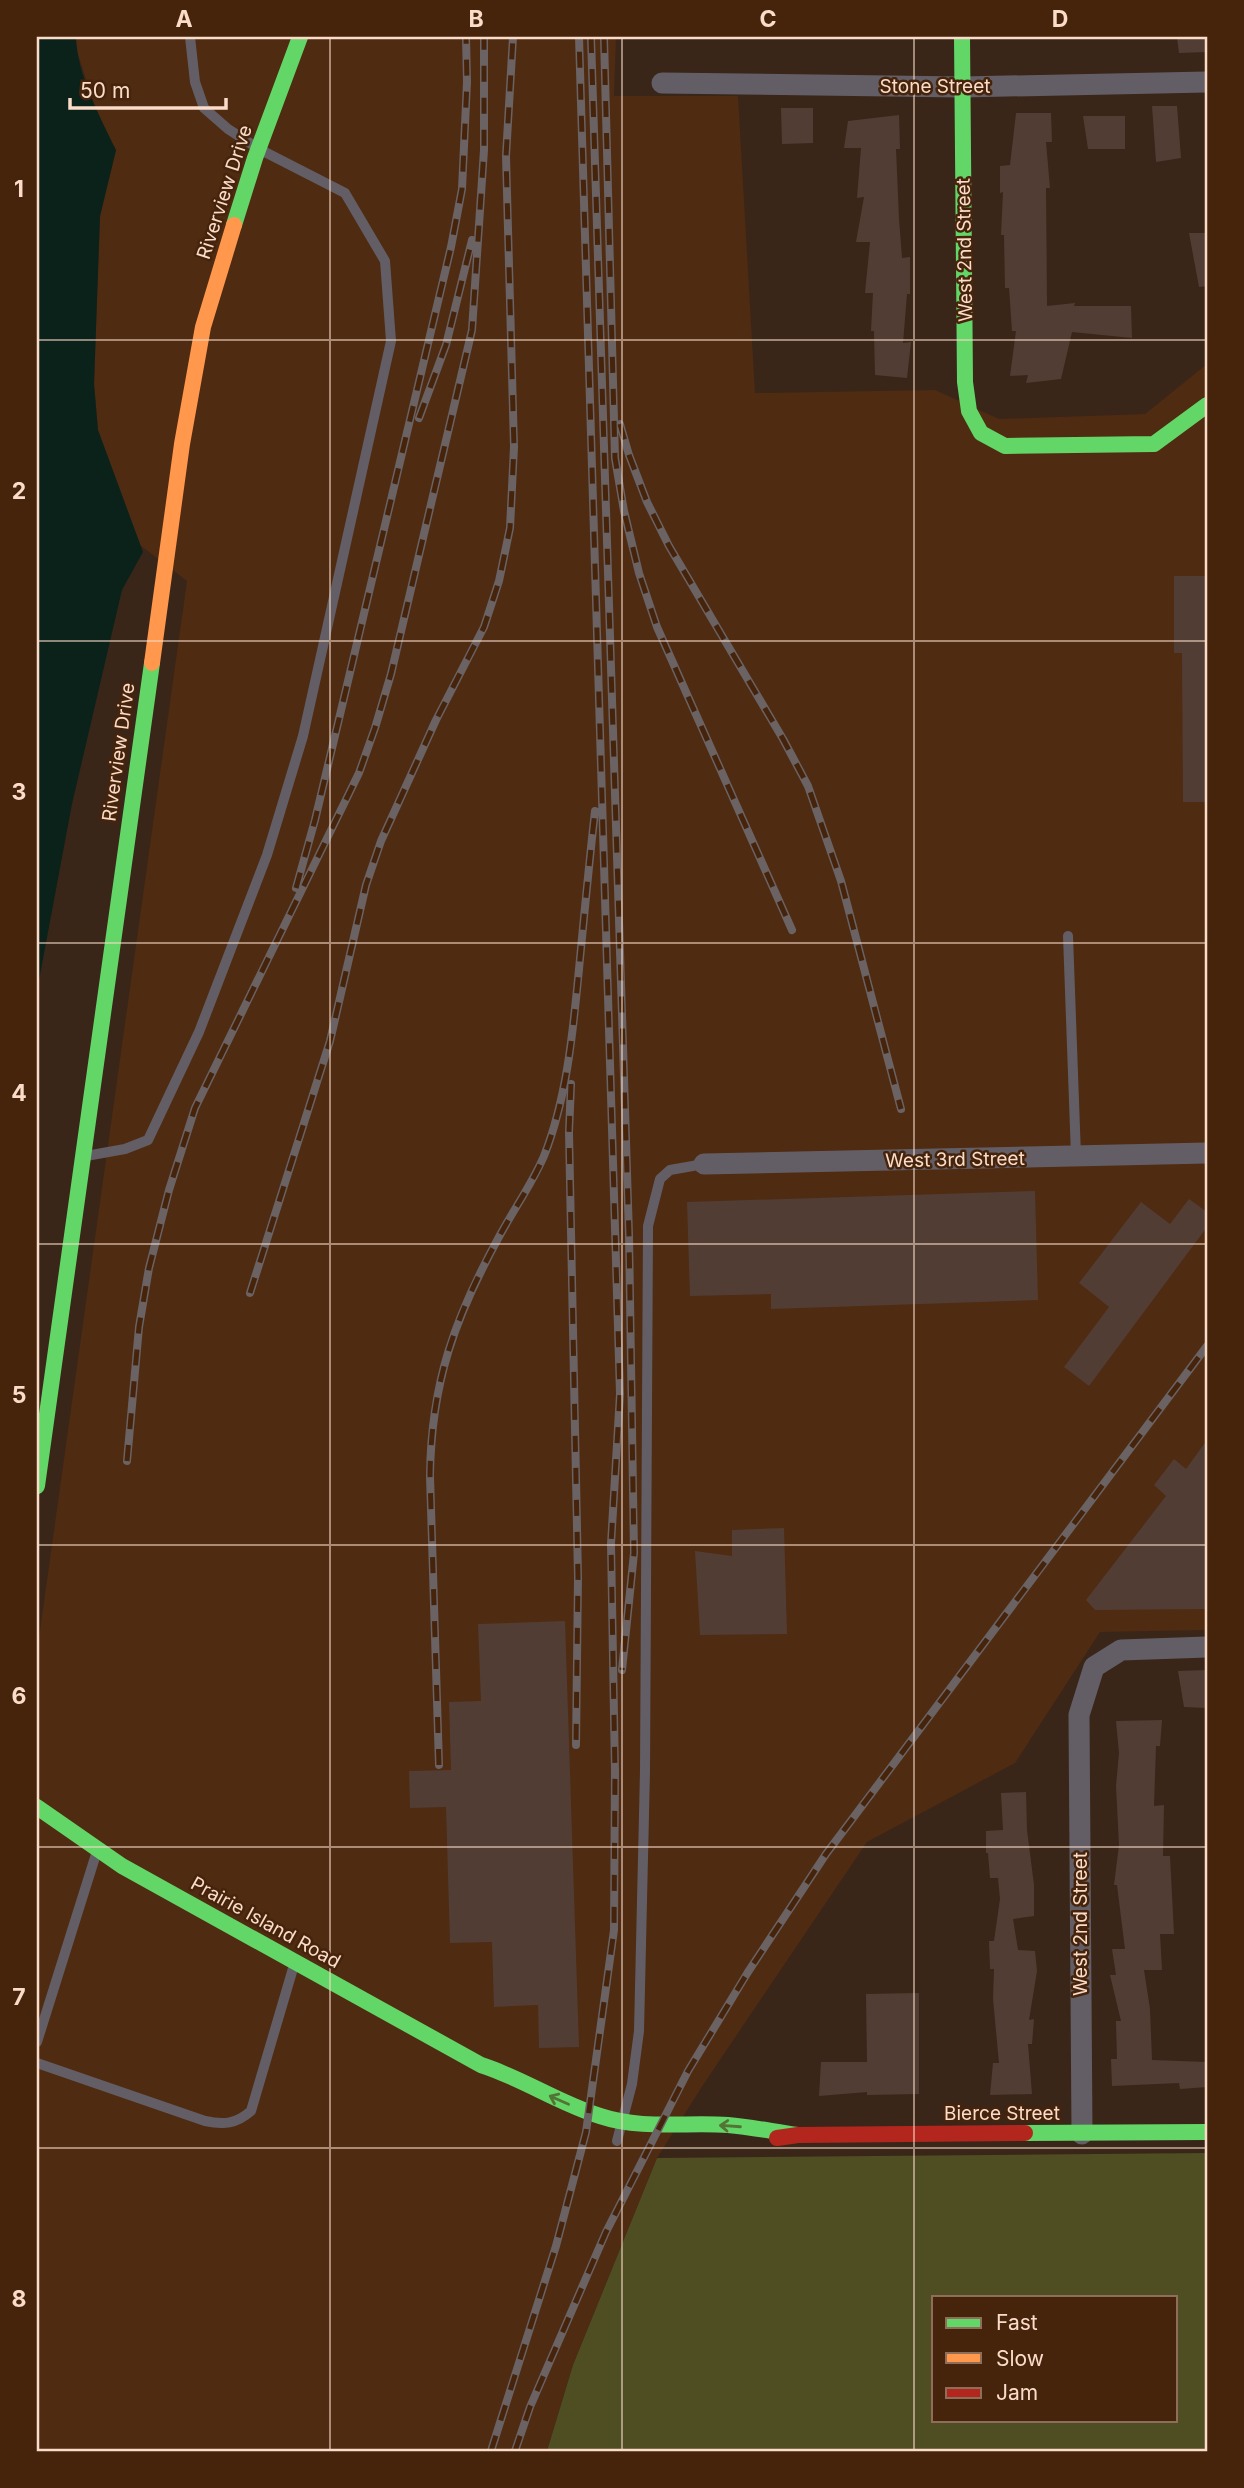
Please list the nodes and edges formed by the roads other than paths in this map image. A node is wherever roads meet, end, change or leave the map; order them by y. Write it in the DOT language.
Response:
graph roads {
  1 [pos="190,37"];
  2 [pos="300,37"];
  3 [pos="962,37"];
  4 [pos="1207,82"];
  5 [pos="662,83"];
  6 [pos="962,87"];
  7 [pos="259,149"];
  8 [pos="1207,405"];
  9 [pos="1068,936"];
  10 [pos="1207,1153"];
  11 [pos="84,1156"];
  12 [pos="1076,1156"];
  13 [pos="704,1164"];
  14 [pos="37,1486"];
  15 [pos="1207,1647"];
  16 [pos="37,1807"];
  17 [pos="97,1848"];
  18 [pos="295,1962"];
  19 [pos="37,2042"];
  20 [pos="37,2063"];
  21 [pos="481,2065"];
  22 [pos="517,2097"];
  23 [pos="623,2122"];
  24 [pos="1207,2132"];
  25 [pos="1082,2134"];
  26 [pos="597,2135"];
  27 [pos="798,2135"];
  28 [pos="623,2141"];
  29 [pos="745,2142"];
  1 -- 7 [label="lane"];
  2 -- 7 [label="street, Riverview Drive"];
  3 -- 6 [label="street, West 2nd Street"];
  4 -- 6 [label="street, Stone Street"];
  5 -- 6 [label="street, Stone Street"];
  6 -- 8 [label="street, West 2nd Street"];
  7 -- 11 [label="street, Riverview Drive"];
  7 -- 11 [label="lane"];
  9 -- 12 [label="lane"];
  10 -- 12 [label="street, West 3rd Street"];
  11 -- 14 [label="street, Riverview Drive"];
  12 -- 13 [label="street, West 3rd Street"];
  13 -- 23 [label="lane"];
  15 -- 25 [label="street, West 2nd Street"];
  16 -- 17 [label="street, Prairie Island Road"];
  17 -- 18 [label="street, Prairie Island Road"];
  17 -- 19 [label="lane"];
  18 -- 20 [label="lane"];
  18 -- 21 [label="street, Prairie Island Road"];
  21 -- 22 [label="street, Prairie Island Road"];
  23 -- 21 [label="street, Prairie Island Road, one-way"];
  27 -- 23 [label="street, Bierce Street, one-way"];
  23 -- 28 [label="lane"];
  24 -- 25 [label="street, Bierce Street"];
  25 -- 27 [label="street, Bierce Street"];
  26 -- 28 [label="street"];
  27 -- 29 [label="street, Bierce Street"];
}
